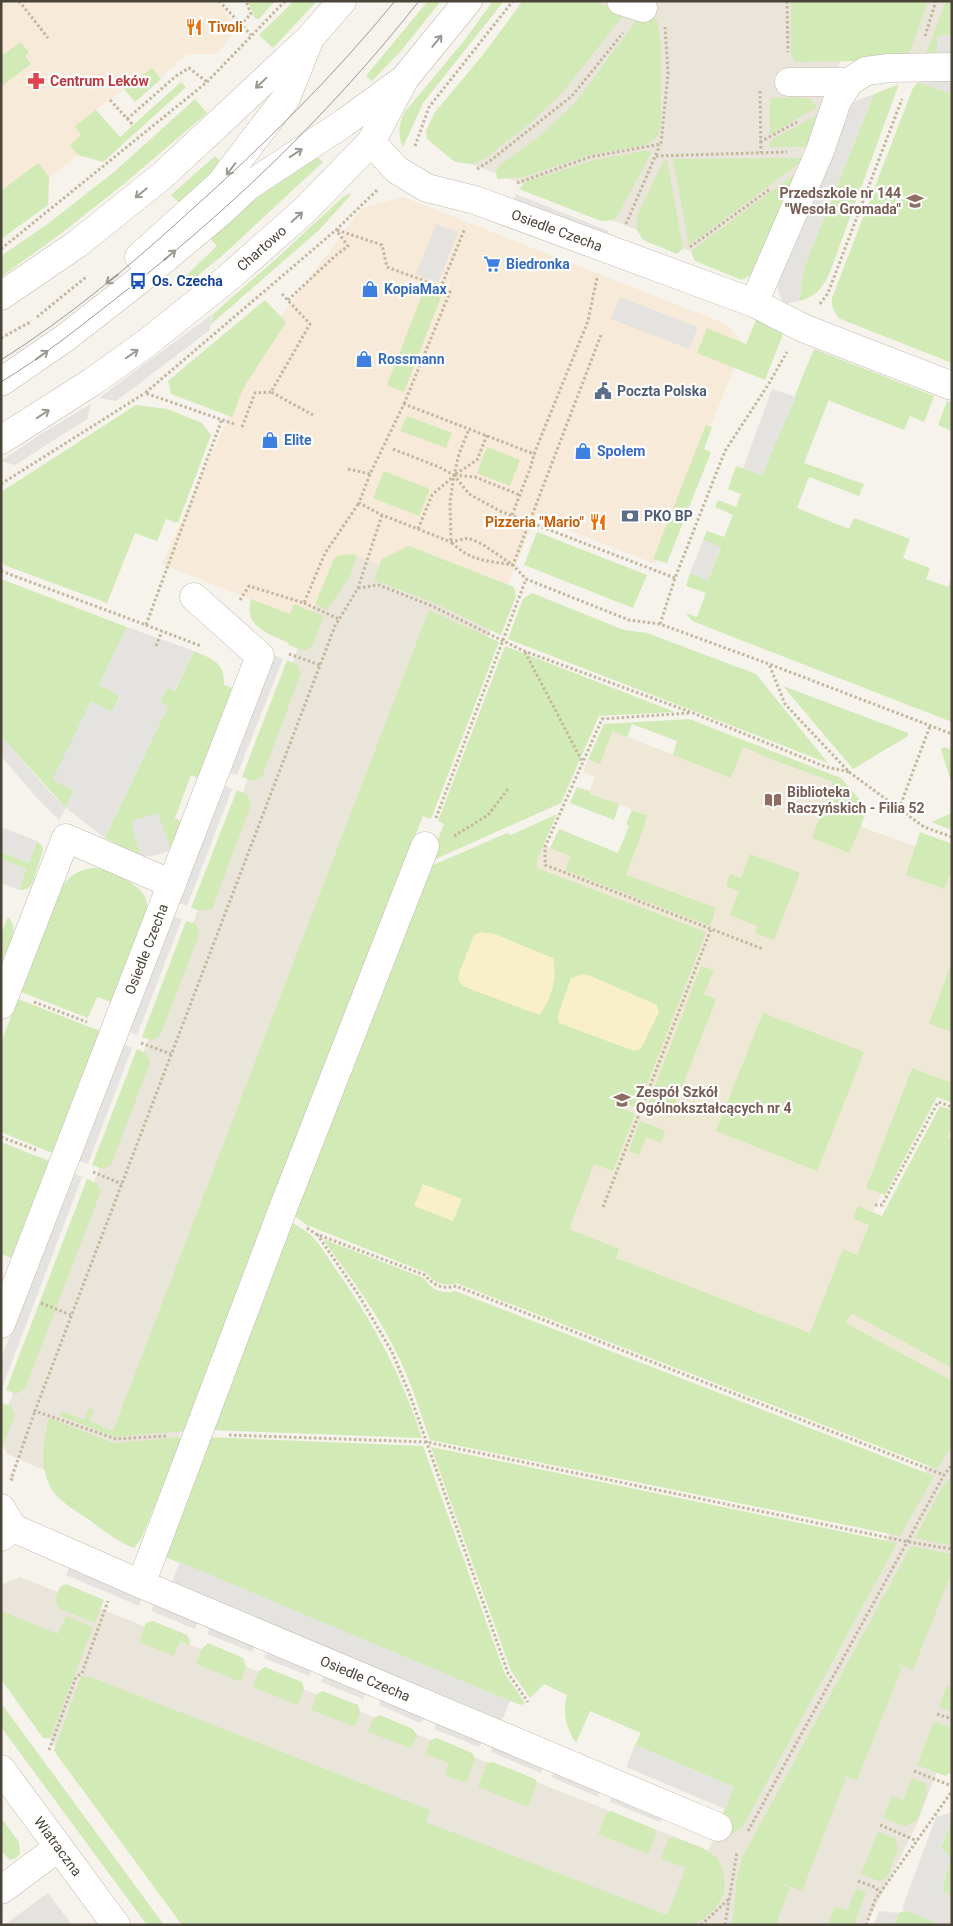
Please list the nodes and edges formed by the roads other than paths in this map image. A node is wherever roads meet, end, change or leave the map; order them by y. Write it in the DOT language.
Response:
graph roads {
  1 [pos="342,1"];
  2 [pos="468,1"];
  3 [pos="310,38"];
  4 [pos="952,67"];
  5 [pos="405,78"];
  6 [pos="789,82"];
  7 [pos="849,82"];
  8 [pos="371,142"];
  9 [pos="1,296"];
  10 [pos="754,303"];
  11 [pos="1,360"];
  12 [pos="1,382"];
  13 [pos="952,386"];
  14 [pos="1,440"];
  15 [pos="194,597"];
  16 [pos="425,846"];
  17 [pos="172,884"];
  18 [pos="1,1005"];
  19 [pos="1,1324"];
  20 [pos="5,1525"];
  21 [pos="140,1584"];
  22 [pos="1,1769"];
  23 [pos="718,1827"];
  24 [pos="59,1847"];
  25 [pos="1,1890"];
  26 [pos="116,1925"];
  1 -- 3 [label="street"];
  5 -- 2 [label="street, Chartowo, one-way"];
  3 -- 9 [label="street, one-way"];
  3 -- 11 [label="street, one-way"];
  4 -- 7 [label="street"];
  5 -- 8 [label="street, Chartowo"];
  12 -- 5 [label="street, one-way"];
  6 -- 7 [label="street"];
  7 -- 10 [label="street"];
  8 -- 10 [label="street, Osiedle Czecha"];
  14 -- 8 [label="street, Chartowo, one-way"];
  10 -- 13 [label="street, Osiedle Czecha"];
  15 -- 17 [label="street, Osiedle Czecha"];
  16 -- 21 [label="street"];
  17 -- 18 [label="street"];
  17 -- 19 [label="street, Osiedle Czecha"];
  20 -- 21 [label="street, Osiedle Czecha"];
  21 -- 23 [label="street, Osiedle Czecha"];
  22 -- 24 [label="street, Wiatraczna"];
  24 -- 25 [label="street"];
  24 -- 26 [label="street, Wiatraczna"];
}
